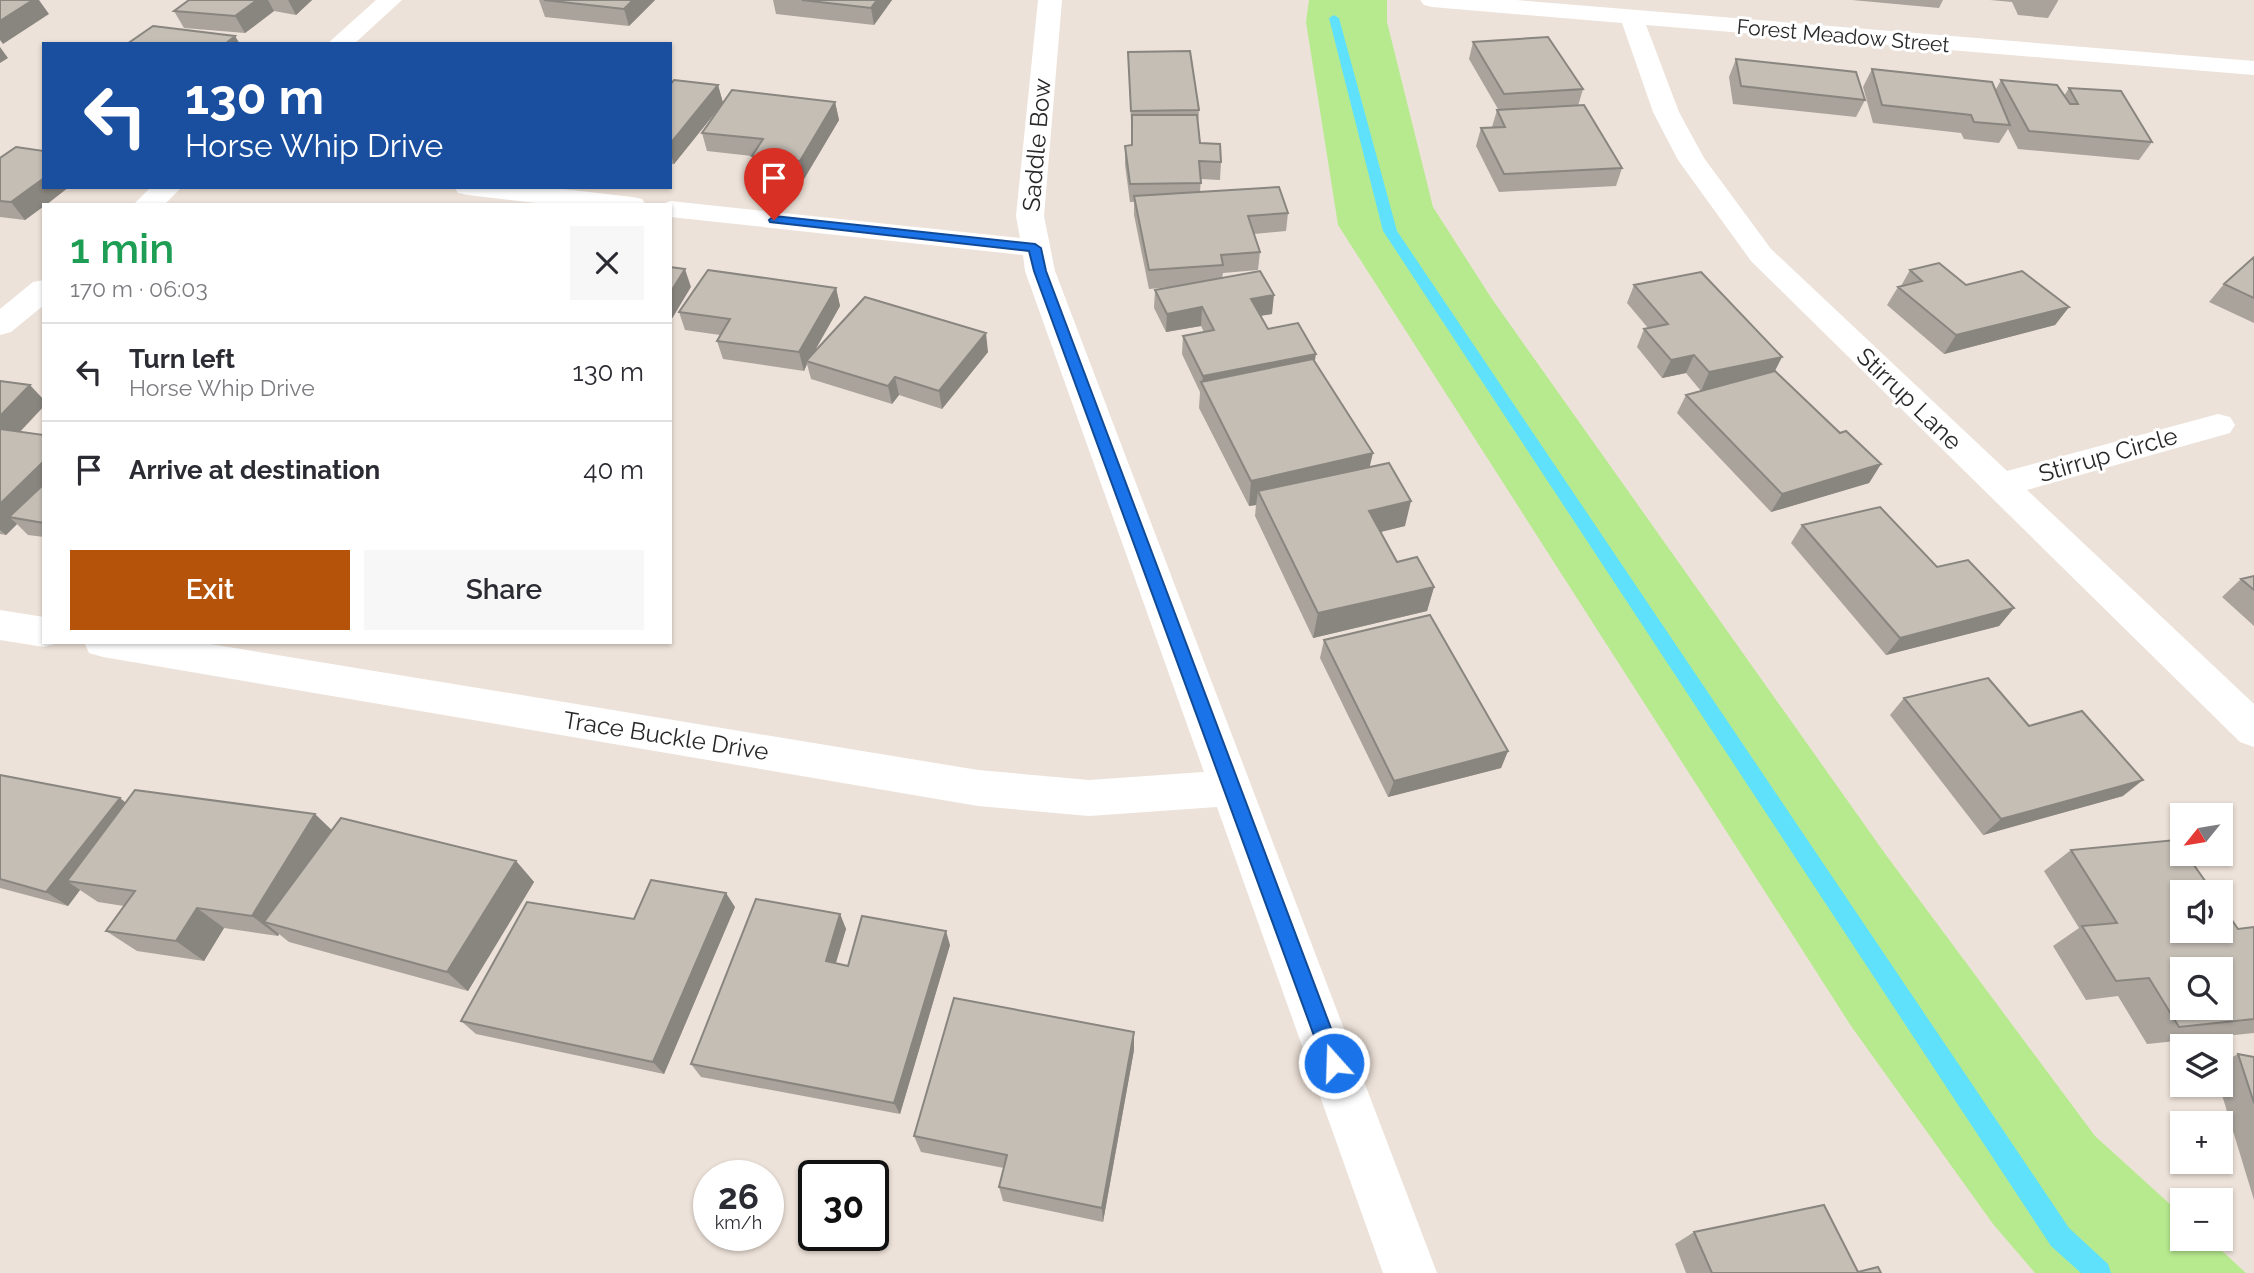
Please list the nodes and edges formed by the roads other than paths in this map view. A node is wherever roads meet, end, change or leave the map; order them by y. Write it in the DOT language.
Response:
graph roads {
  1 [pos="390,0"];
  2 [pos="1050,0"];
  3 [pos="1432,0"];
  4 [pos="1632,18"];
  5 [pos="341,42"];
  6 [pos="2254,68"];
  7 [pos="166,189"];
  8 [pos="486,189"];
  9 [pos="149,203"];
  10 [pos="614,203"];
  11 [pos="672,209"];
  12 [pos="1035,248"];
  13 [pos="42,291"];
  14 [pos="0,325"];
  15 [pos="2218,425"];
  16 [pos="1999,486"];
  17 [pos="0,625"];
  18 [pos="42,632"];
  19 [pos="115,644"];
  20 [pos="2254,730"];
  21 [pos="1233,788"];
  22 [pos="1410,1273"];
  1 -- 5 [label="street"];
  2 -- 12 [label="street, Saddle Bow"];
  3 -- 4 [label="street, Forest Meadow Street"];
  4 -- 6 [label="street, Forest Meadow Street"];
  4 -- 16 [label="street, Stirrup Lane"];
  7 -- 9 [label="street"];
  8 -- 10 [label="street"];
  11 -- 12 [label="street"];
  12 -- 21 [label="street, Saddle Bow"];
  13 -- 14 [label="street"];
  15 -- 16 [label="street, Stirrup Circle"];
  16 -- 20 [label="street, Stirrup Lane"];
  17 -- 18 [label="street"];
  19 -- 21 [label="street, Trace Buckle Drive"];
  21 -- 22 [label="street, Saddle Bow"];
}
